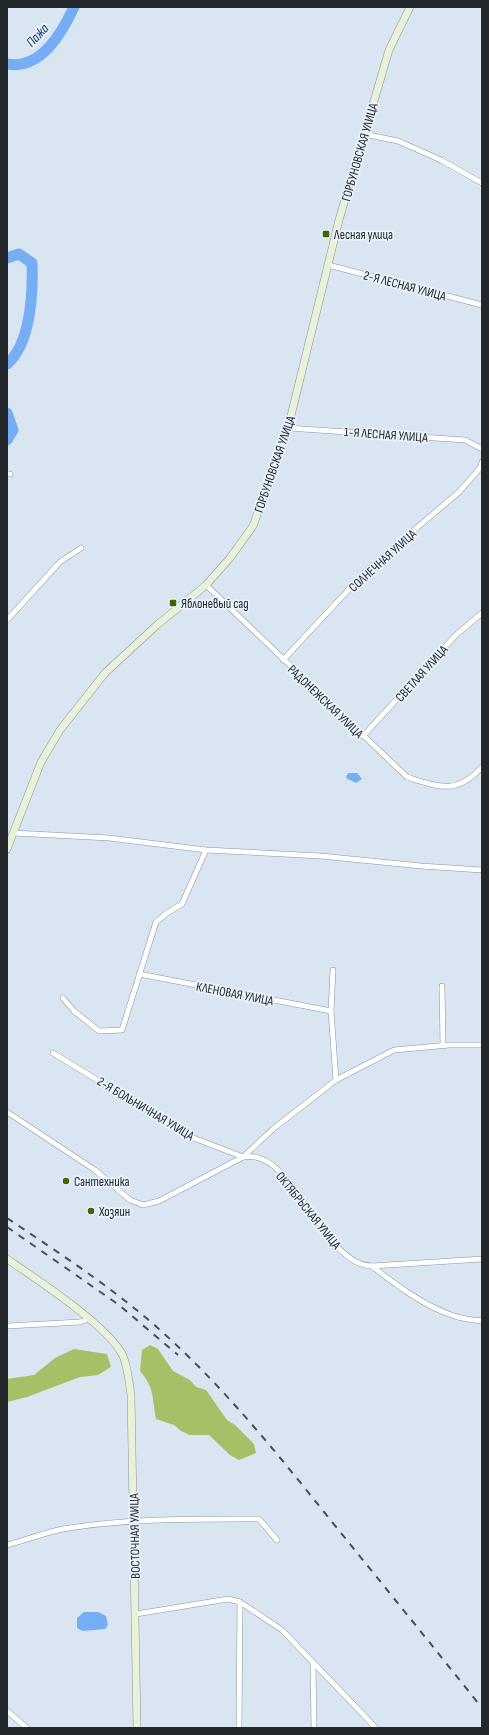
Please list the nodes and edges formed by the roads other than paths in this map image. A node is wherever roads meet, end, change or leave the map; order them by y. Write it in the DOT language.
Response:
graph roads {
  1 [pos="410,7"];
  2 [pos="364,134"];
  3 [pos="482,183"];
  4 [pos="328,264"];
  5 [pos="482,306"];
  6 [pos="288,428"];
  7 [pos="482,449"];
  8 [pos="482,462"];
  9 [pos="81,548"];
  10 [pos="206,585"];
  11 [pos="482,613"];
  12 [pos="7,620"];
  13 [pos="283,660"];
  14 [pos="363,736"];
  15 [pos="482,768"];
  16 [pos="14,833"];
  17 [pos="7,850"];
  18 [pos="206,850"];
  19 [pos="482,870"];
  20 [pos="333,970"];
  21 [pos="139,974"];
  22 [pos="442,986"];
  23 [pos="62,998"];
  24 [pos="331,1010"];
  25 [pos="443,1046"];
  26 [pos="482,1046"];
  27 [pos="53,1052"];
  28 [pos="336,1080"];
  29 [pos="7,1112"];
  30 [pos="243,1157"];
  31 [pos="7,1259"];
  32 [pos="482,1259"];
  33 [pos="372,1266"];
  34 [pos="89,1319"];
  35 [pos="482,1322"];
  36 [pos="7,1326"];
  37 [pos="134,1522"];
  38 [pos="277,1540"];
  39 [pos="7,1545"];
  40 [pos="240,1602"];
  41 [pos="136,1614"];
  42 [pos="313,1663"];
  43 [pos="7,1711"];
  44 [pos="27,1728"];
  45 [pos="137,1728"];
  46 [pos="239,1728"];
  47 [pos="314,1728"];
  48 [pos="376,1728"];
  1 -- 2 [label="main road, ГОРБУНОВСКАЯ УЛИЦА"];
  2 -- 3 [label="street"];
  2 -- 4 [label="main road, ГОРБУНОВСКАЯ УЛИЦА"];
  4 -- 5 [label="street, 2-Я ЛЕСНАЯ УЛИЦА"];
  4 -- 6 [label="main road, ГОРБУНОВСКАЯ УЛИЦА"];
  6 -- 7 [label="street, 1-Я ЛЕСНАЯ УЛИЦА"];
  6 -- 10 [label="main road, ГОРБУНОВСКАЯ УЛИЦА"];
  8 -- 13 [label="street, СОЛНЕЧНАЯ УЛИЦА"];
  9 -- 12 [label="street"];
  10 -- 13 [label="street, РАДОНЕЖСКАЯ УЛИЦА"];
  10 -- 16 [label="main road, ГОРБУНОВСКАЯ УЛИЦА"];
  11 -- 14 [label="street, СВЕТЛАЯ УЛИЦА"];
  13 -- 14 [label="street, РАДОНЕЖСКАЯ УЛИЦА"];
  14 -- 15 [label="street, РАДОНЕЖСКАЯ УЛИЦА"];
  16 -- 17 [label="main road, ГОРБУНОВСКАЯ УЛИЦА"];
  16 -- 18 [label="street"];
  18 -- 19 [label="street"];
  18 -- 21 [label="street"];
  20 -- 24 [label="street"];
  21 -- 23 [label="street"];
  21 -- 24 [label="street, КЛЕНОВАЯ УЛИЦА"];
  22 -- 25 [label="street"];
  24 -- 28 [label="street"];
  25 -- 26 [label="street"];
  25 -- 28 [label="street"];
  27 -- 30 [label="street, 2-Я БОЛЬНИЧНАЯ УЛИЦА"];
  28 -- 30 [label="street"];
  29 -- 30 [label="street"];
  30 -- 33 [label="street, ОКТЯБРЬСКАЯ УЛИЦА"];
  31 -- 34 [label="main road"];
  32 -- 33 [label="street, ОКТЯБРЬСКАЯ УЛИЦА"];
  33 -- 35 [label="street"];
  34 -- 36 [label="street"];
  34 -- 37 [label="main road, ВОСТОЧНАЯ УЛИЦА"];
  37 -- 38 [label="street"];
  37 -- 39 [label="street"];
  37 -- 41 [label="main road, ВОСТОЧНАЯ УЛИЦА"];
  40 -- 41 [label="street"];
  40 -- 42 [label="street"];
  40 -- 46 [label="street"];
  41 -- 45 [label="main road, ВОСТОЧНАЯ УЛИЦА"];
  42 -- 47 [label="street"];
  42 -- 48 [label="street"];
  43 -- 44 [label="street"];
}
